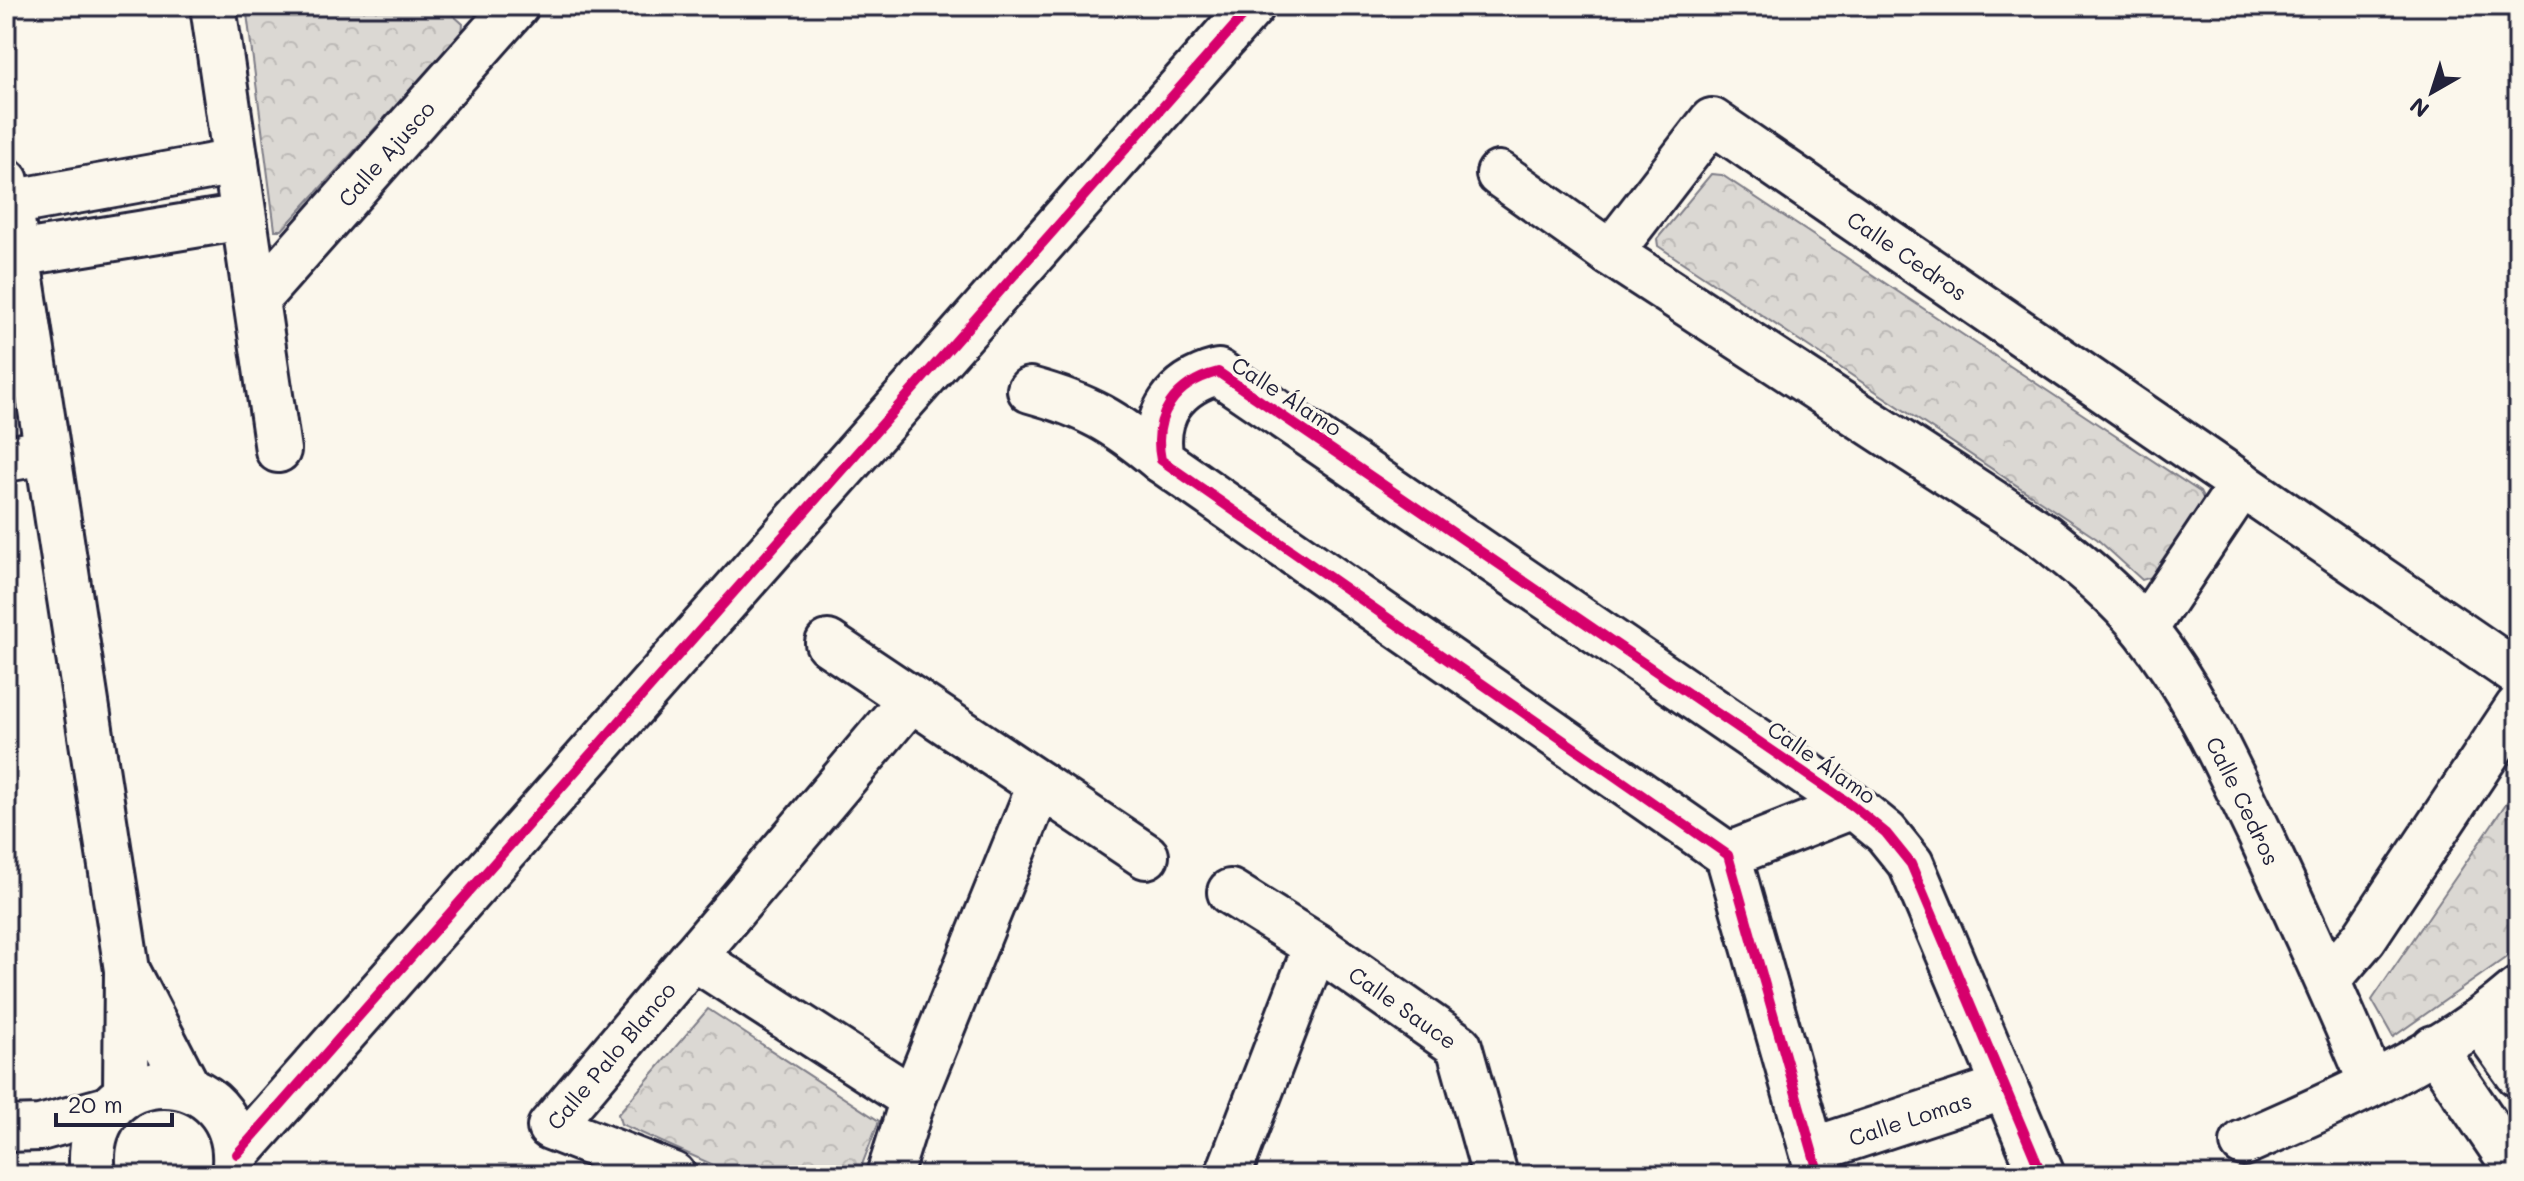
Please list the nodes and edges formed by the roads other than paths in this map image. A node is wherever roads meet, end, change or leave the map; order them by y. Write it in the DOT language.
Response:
graph roads {
  1 [pos="213,6"];
  2 [pos="1252,6"];
  3 [pos="499,12"];
  4 [pos="236,162"];
  5 [pos="1499,174"];
  6 [pos="8,192"];
  7 [pos="243,217"];
  8 [pos="1610,253"];
  9 [pos="17,254"];
  10 [pos="256,300"];
  11 [pos="1030,390"];
  12 [pos="22,399"];
  13 [pos="278,450"];
  14 [pos="26,455"];
  15 [pos="1161,460"];
  16 [pos="2242,484"];
  17 [pos="2145,629"];
  18 [pos="828,643"];
  19 [pos="2518,674"];
  20 [pos="911,699"];
  21 [pos="2518,707"];
  22 [pos="1040,785"];
  23 [pos="1853,806"];
  24 [pos="1728,855"];
  25 [pos="1146,856"];
  26 [pos="1230,892"];
  27 [pos="1316,946"];
  28 [pos="693,957"];
  29 [pos="127,970"];
  30 [pos="2328,980"];
  31 [pos="2518,990"];
  32 [pos="2481,1022"];
  33 [pos="2434,1048"];
  34 [pos="2518,1074"];
  35 [pos="2371,1082"];
  36 [pos="2005,1087"];
  37 [pos="188,1088"];
  38 [pos="913,1099"];
  39 [pos="117,1101"];
  40 [pos="6,1129"];
  41 [pos="2243,1143"];
  42 [pos="1816,1163"];
  43 [pos="235,1165"];
  44 [pos="2518,1172"];
  45 [pos="93,1175"];
  46 [pos="673,1175"];
  47 [pos="889,1175"];
  48 [pos="1228,1175"];
  49 [pos="1495,1175"];
  50 [pos="2042,1175"];
  1 -- 4 [label="street"];
  2 -- 43 [label="street"];
  3 -- 10 [label="street, Calle Ajusco"];
  4 -- 6 [label="street"];
  4 -- 7 [label="street"];
  5 -- 8 [label="street, Calle Cedros"];
  6 -- 9 [label="street"];
  7 -- 9 [label="street"];
  7 -- 10 [label="street"];
  8 -- 16 [label="street, Calle Cedros"];
  8 -- 17 [label="street, Calle Cedros"];
  9 -- 12 [label="street"];
  10 -- 13 [label="street"];
  11 -- 15 [label="street"];
  12 -- 14 [label="street"];
  14 -- 29 [label="street"];
  15 -- 23 [label="street, Calle Álamo"];
  15 -- 24 [label="street"];
  16 -- 17 [label="street"];
  16 -- 19 [label="street, Calle Cedros"];
  17 -- 30 [label="street, Calle Cedros"];
  18 -- 20 [label="street"];
  20 -- 22 [label="street"];
  20 -- 28 [label="street, Calle Palo Blanco"];
  21 -- 30 [label="street"];
  22 -- 25 [label="street"];
  22 -- 38 [label="street"];
  23 -- 24 [label="street, Calle Álamo"];
  23 -- 36 [label="street, Calle Álamo"];
  24 -- 42 [label="street"];
  26 -- 27 [label="street, Calle Sauce"];
  27 -- 48 [label="street"];
  27 -- 49 [label="street, Calle Sauce"];
  28 -- 38 [label="street, Calle Palo Blanco"];
  28 -- 46 [label="street, Calle Palo Blanco"];
  29 -- 37 [label="street"];
  29 -- 39 [label="street"];
  30 -- 35 [label="street, Calle Cedros"];
  31 -- 32 [label="street"];
  32 -- 33 [label="street"];
  32 -- 34 [label="street"];
  33 -- 35 [label="street"];
  33 -- 44 [label="street"];
  35 -- 41 [label="street"];
  36 -- 42 [label="street, Calle Lomas"];
  36 -- 50 [label="street, Calle Álamo"];
  37 -- 39 [label="street"];
  37 -- 43 [label="street"];
  38 -- 47 [label="street"];
  39 -- 40 [label="street"];
  39 -- 45 [label="street"];
}
